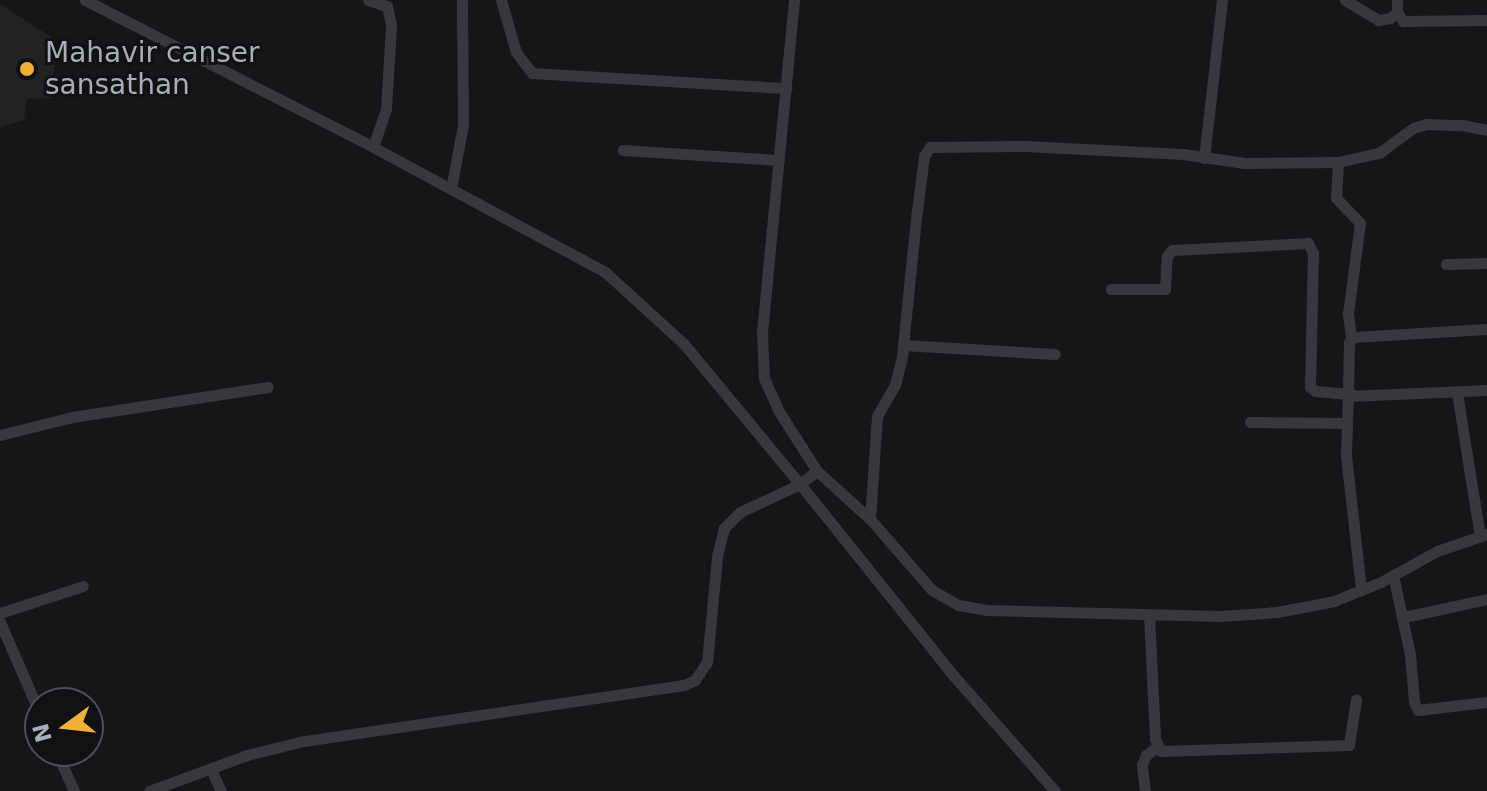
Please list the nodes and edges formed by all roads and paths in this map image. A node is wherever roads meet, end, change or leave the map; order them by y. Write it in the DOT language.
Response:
graph roads {
  1 [pos="85,0"];
  2 [pos="368,0"];
  3 [pos="462,0"];
  4 [pos="501,0"];
  5 [pos="794,0"];
  6 [pos="1222,0"];
  7 [pos="1345,0"];
  8 [pos="1397,6"];
  9 [pos="1487,20"];
  10 [pos="787,88"];
  11 [pos="1487,130"];
  12 [pos="373,147"];
  13 [pos="623,150"];
  14 [pos="1204,158"];
  15 [pos="779,160"];
  16 [pos="1338,162"];
  17 [pos="451,189"];
  18 [pos="1487,263"];
  19 [pos="1446,264"];
  20 [pos="1111,289"];
  21 [pos="1487,329"];
  22 [pos="1351,338"];
  23 [pos="903,345"];
  24 [pos="1055,354"];
  25 [pos="268,387"];
  26 [pos="1487,390"];
  27 [pos="1457,393"];
  28 [pos="1350,394"];
  29 [pos="1250,422"];
  30 [pos="1346,423"];
  31 [pos="0,435"];
  32 [pos="817,471"];
  33 [pos="800,484"];
  34 [pos="870,519"];
  35 [pos="1484,535"];
  36 [pos="1393,575"];
  37 [pos="83,586"];
  38 [pos="1361,589"];
  39 [pos="1487,599"];
  40 [pos="0,613"];
  41 [pos="1149,615"];
  42 [pos="1404,617"];
  43 [pos="0,622"];
  44 [pos="28,687"];
  45 [pos="1356,700"];
  46 [pos="1487,702"];
  47 [pos="1157,747"];
  48 [pos="63,767"];
  49 [pos="211,769"];
  50 [pos="74,791"];
  51 [pos="149,791"];
  52 [pos="221,791"];
  53 [pos="1055,791"];
  54 [pos="1145,791"];
  1 -- 12 [label="street"];
  2 -- 12 [label="street"];
  3 -- 17 [label="street"];
  4 -- 10 [label="street"];
  5 -- 10 [label="street"];
  6 -- 14 [label="street"];
  7 -- 8 [label="street"];
  8 -- 9 [label="street"];
  10 -- 15 [label="street"];
  11 -- 16 [label="street"];
  12 -- 17 [label="street"];
  13 -- 15 [label="street"];
  14 -- 16 [label="street"];
  14 -- 23 [label="street"];
  15 -- 32 [label="street"];
  16 -- 22 [label="street"];
  17 -- 33 [label="street"];
  18 -- 19 [label="street"];
  20 -- 28 [label="street"];
  21 -- 22 [label="street"];
  22 -- 28 [label="street"];
  23 -- 24 [label="street"];
  23 -- 34 [label="street"];
  25 -- 31 [label="street"];
  26 -- 27 [label="street"];
  27 -- 28 [label="street"];
  27 -- 35 [label="street"];
  28 -- 30 [label="street"];
  29 -- 30 [label="street"];
  30 -- 38 [label="street"];
  32 -- 33 [label="street"];
  32 -- 34 [label="street"];
  33 -- 49 [label="street"];
  33 -- 53 [label="street"];
  34 -- 41 [label="street"];
  35 -- 36 [label="street"];
  36 -- 38 [label="street"];
  36 -- 42 [label="street"];
  37 -- 40 [label="street"];
  38 -- 41 [label="street"];
  39 -- 42 [label="street"];
  41 -- 47 [label="street"];
  42 -- 46 [label="street"];
  43 -- 44 [label="street"];
  45 -- 47 [label="street"];
  47 -- 54 [label="street"];
  48 -- 50 [label="street"];
  49 -- 51 [label="street"];
  49 -- 52 [label="street"];
}
